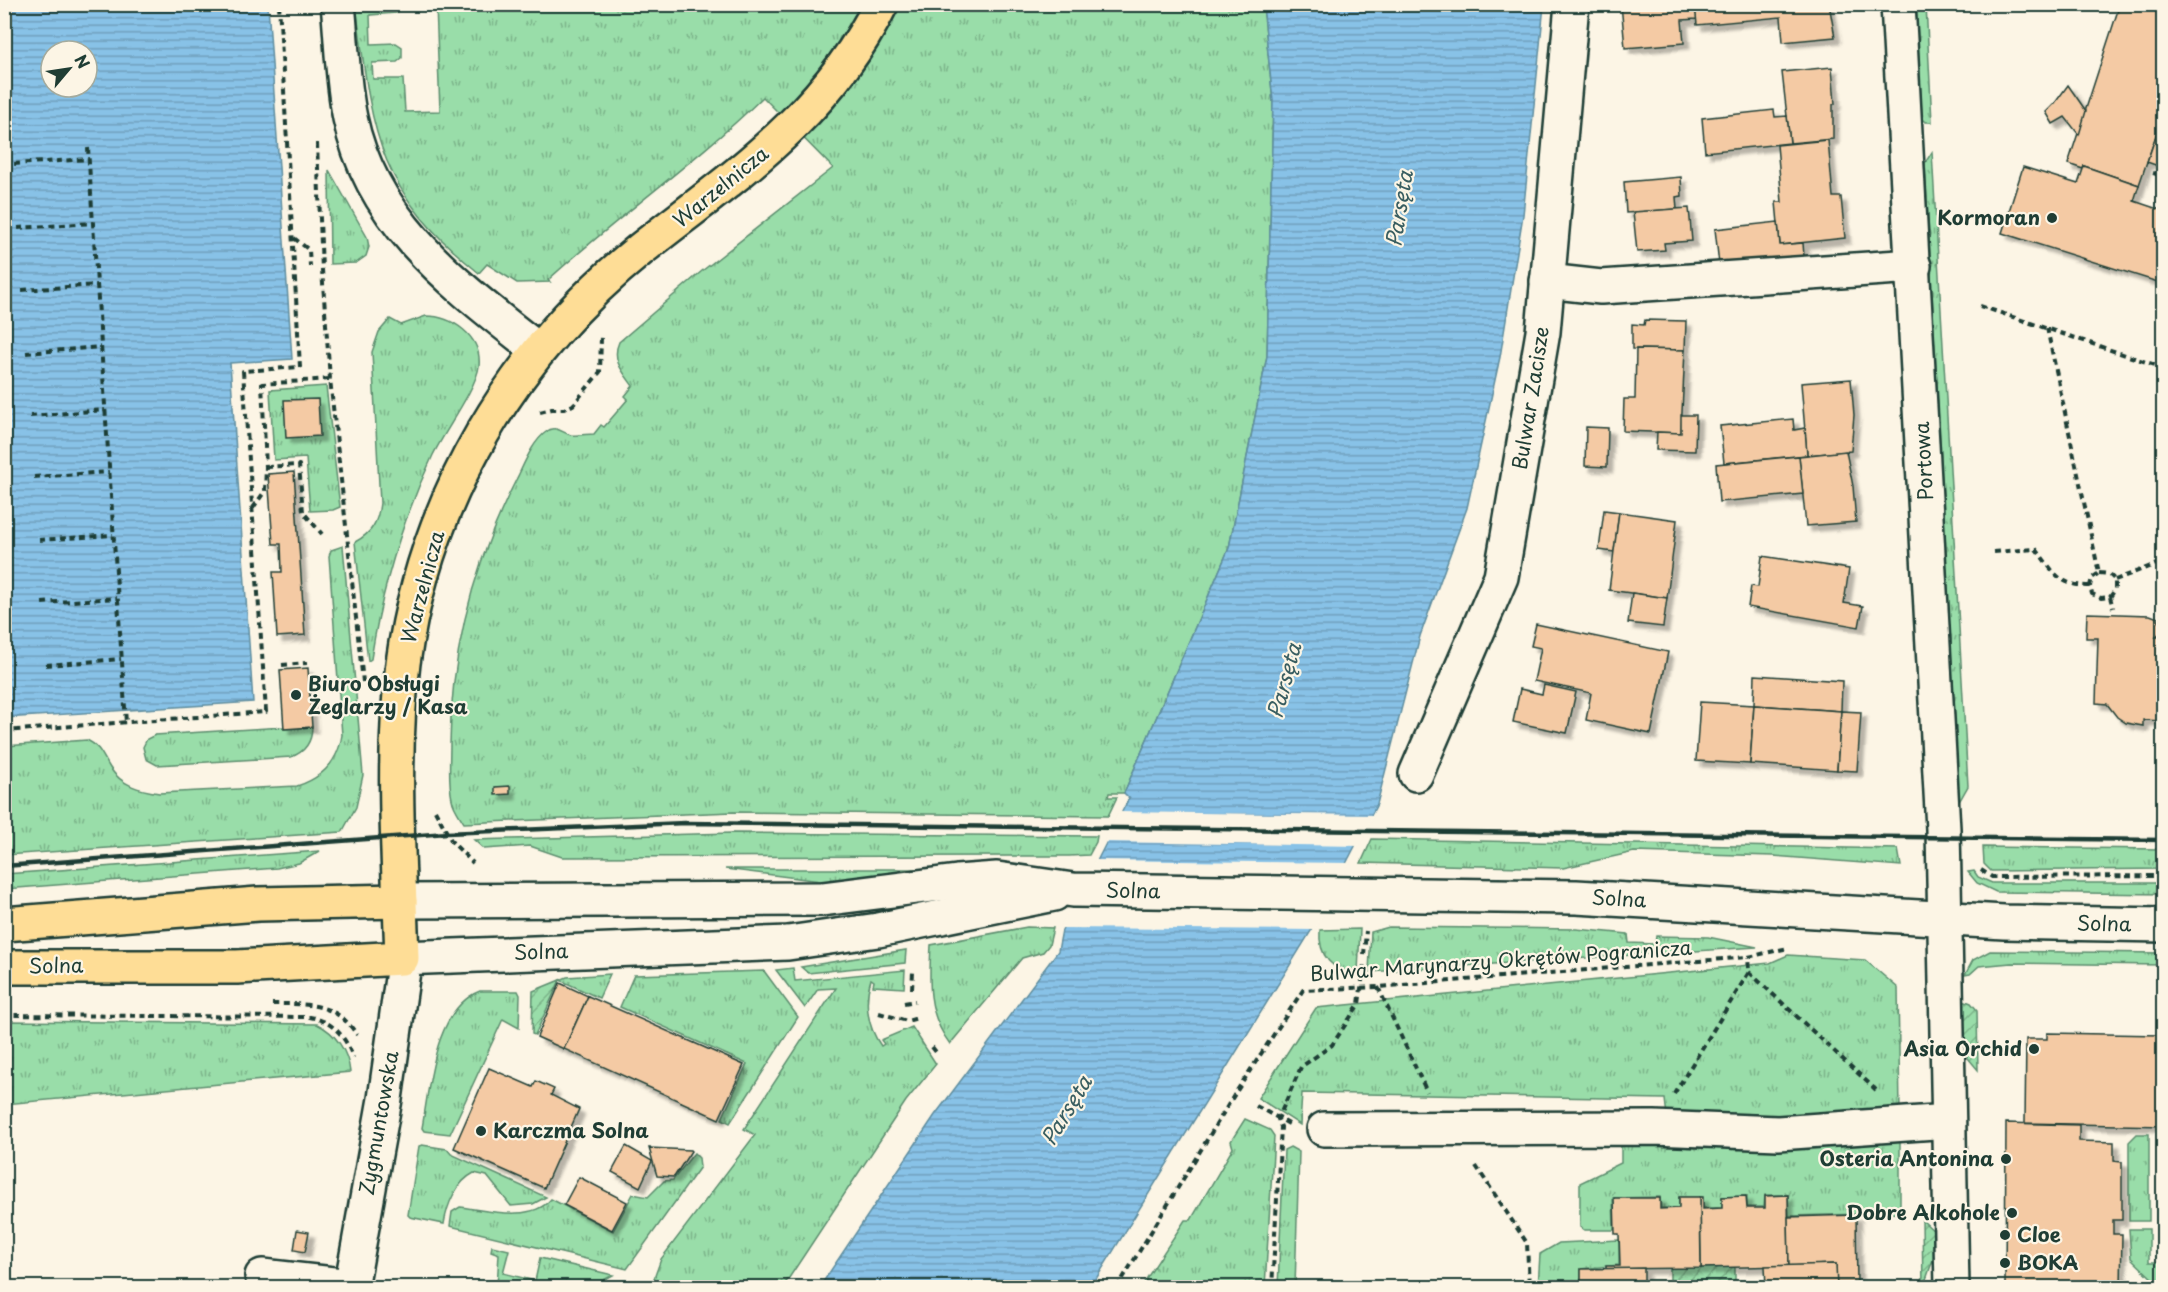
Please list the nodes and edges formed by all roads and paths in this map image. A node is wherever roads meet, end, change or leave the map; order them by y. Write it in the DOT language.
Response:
graph roads {
  1 [pos="279,4"];
  2 [pos="338,4"];
  3 [pos="881,4"];
  4 [pos="1572,4"];
  5 [pos="1898,4"];
  6 [pos="317,137"];
  7 [pos="88,147"];
  8 [pos="89,159"];
  9 [pos="14,164"];
  10 [pos="2153,173"];
  11 [pos="2163,176"];
  12 [pos="93,223"];
  13 [pos="18,228"];
  14 [pos="293,237"];
  15 [pos="310,266"];
  16 [pos="1914,266"];
  17 [pos="1547,281"];
  18 [pos="97,285"];
  19 [pos="22,290"];
  20 [pos="1980,306"];
  21 [pos="2048,328"];
  22 [pos="101,348"];
  23 [pos="538,350"];
  24 [pos="26,353"];
  25 [pos="2163,368"];
  26 [pos="600,372"];
  27 [pos="330,379"];
  28 [pos="105,410"];
  29 [pos="30,416"];
  30 [pos="532,417"];
  31 [pos="266,467"];
  32 [pos="109,472"];
  33 [pos="34,477"];
  34 [pos="253,509"];
  35 [pos="322,534"];
  36 [pos="113,535"];
  37 [pos="39,540"];
  38 [pos="1994,552"];
  39 [pos="2163,561"];
  40 [pos="2099,573"];
  41 [pos="2115,580"];
  42 [pos="2090,586"];
  43 [pos="2110,597"];
  44 [pos="117,598"];
  45 [pos="42,603"];
  46 [pos="2113,608"];
  47 [pos="121,659"];
  48 [pos="307,663"];
  49 [pos="282,664"];
  50 [pos="46,665"];
  51 [pos="363,683"];
  52 [pos="126,723"];
  53 [pos="4,731"];
  54 [pos="1416,774"];
  55 [pos="432,804"];
  56 [pos="1978,865"];
  57 [pos="481,867"];
  58 [pos="2163,876"];
  59 [pos="1073,890"];
  60 [pos="400,901"];
  61 [pos="1945,919"];
  62 [pos="4,924"];
  63 [pos="2163,925"];
  64 [pos="1366,932"];
  65 [pos="1798,946"];
  66 [pos="1364,955"];
  67 [pos="1748,957"];
  68 [pos="402,958"];
  69 [pos="1364,965"];
  70 [pos="4,967"];
  71 [pos="913,972"];
  72 [pos="1749,972"];
  73 [pos="1363,987"];
  74 [pos="1378,987"];
  75 [pos="912,989"];
  76 [pos="915,1001"];
  77 [pos="904,1003"];
  78 [pos="275,1004"];
  79 [pos="879,1013"];
  80 [pos="4,1015"];
  81 [pos="918,1018"];
  82 [pos="359,1037"];
  83 [pos="932,1047"];
  84 [pos="936,1052"];
  85 [pos="354,1061"];
  86 [pos="1256,1106"];
  87 [pos="1278,1119"];
  88 [pos="1923,1122"];
  89 [pos="1654,1128"];
  90 [pos="1324,1129"];
  91 [pos="1452,1129"];
  92 [pos="262,1276"];
  93 [pos="351,1287"];
  94 [pos="1117,1287"];
  95 [pos="1272,1287"];
  96 [pos="1529,1287"];
  97 [pos="1952,1287"];
  1 -- 14 [label="path"];
  2 -- 23 [label="street"];
  3 -- 23 [label="main road, Warzelnicza"];
  4 -- 17 [label="street, Bulwar Zacisze"];
  5 -- 16 [label="street, Portowa"];
  6 -- 27 [label="path"];
  7 -- 8 [label="path"];
  8 -- 9 [label="path"];
  8 -- 12 [label="path"];
  10 -- 11 [label="path"];
  12 -- 13 [label="path"];
  12 -- 18 [label="path"];
  14 -- 15 [label="path"];
  14 -- 34 [label="path"];
  16 -- 17 [label="street"];
  16 -- 61 [label="street, Portowa"];
  17 -- 54 [label="street, Bulwar Zacisze"];
  18 -- 19 [label="path"];
  18 -- 22 [label="path"];
  20 -- 21 [label="path"];
  21 -- 25 [label="path"];
  21 -- 40 [label="path"];
  22 -- 24 [label="path"];
  22 -- 28 [label="path"];
  23 -- 60 [label="main road, Warzelnicza"];
  26 -- 30 [label="path"];
  27 -- 31 [label="path"];
  27 -- 51 [label="path"];
  28 -- 29 [label="path"];
  28 -- 32 [label="path"];
  31 -- 34 [label="path"];
  31 -- 35 [label="path"];
  32 -- 33 [label="path"];
  32 -- 36 [label="path"];
  34 -- 52 [label="path"];
  36 -- 37 [label="path"];
  36 -- 44 [label="path"];
  38 -- 42 [label="path"];
  39 -- 41 [label="path"];
  40 -- 41 [label="path"];
  40 -- 42 [label="path"];
  41 -- 43 [label="path"];
  42 -- 43 [label="path"];
  43 -- 46 [label="path"];
  44 -- 45 [label="path"];
  44 -- 47 [label="path"];
  47 -- 50 [label="path"];
  47 -- 52 [label="path"];
  48 -- 49 [label="path"];
  52 -- 53 [label="path"];
  55 -- 57 [label="path"];
  56 -- 58 [label="path"];
  59 -- 60 [label="street, Solna"];
  59 -- 61 [label="street, Solna"];
  59 -- 68 [label="street, Solna"];
  60 -- 62 [label="main road, Solna"];
  60 -- 68 [label="main road, Warzelnicza"];
  61 -- 63 [label="street, Solna"];
  61 -- 97 [label="street, Portowa"];
  64 -- 66 [label="path"];
  65 -- 67 [label="path, Bulwar Marynarzy Okrętów Pogranicza"];
  67 -- 72 [label="path"];
  67 -- 74 [label="path, Bulwar Marynarzy Okrętów Pogranicza"];
  68 -- 70 [label="main road, Solna"];
  68 -- 93 [label="street, Zygmuntowska"];
  69 -- 73 [label="path"];
  71 -- 75 [label="path"];
  72 -- 88 [label="path"];
  72 -- 89 [label="path"];
  73 -- 74 [label="path, Bulwar Marynarzy Okrętów Pogranicza"];
  73 -- 87 [label="path"];
  73 -- 94 [label="path, Bulwar Marynarzy Okrętów Pogranicza"];
  74 -- 91 [label="path"];
  76 -- 77 [label="path"];
  78 -- 82 [label="path"];
  79 -- 81 [label="path"];
  80 -- 85 [label="path"];
  83 -- 84 [label="path"];
  86 -- 87 [label="path"];
  87 -- 95 [label="path"];
  88 -- 89 [label="street"];
  89 -- 91 [label="street"];
  90 -- 91 [label="street"];
  91 -- 96 [label="path"];
  92 -- 93 [label="street"];
}
